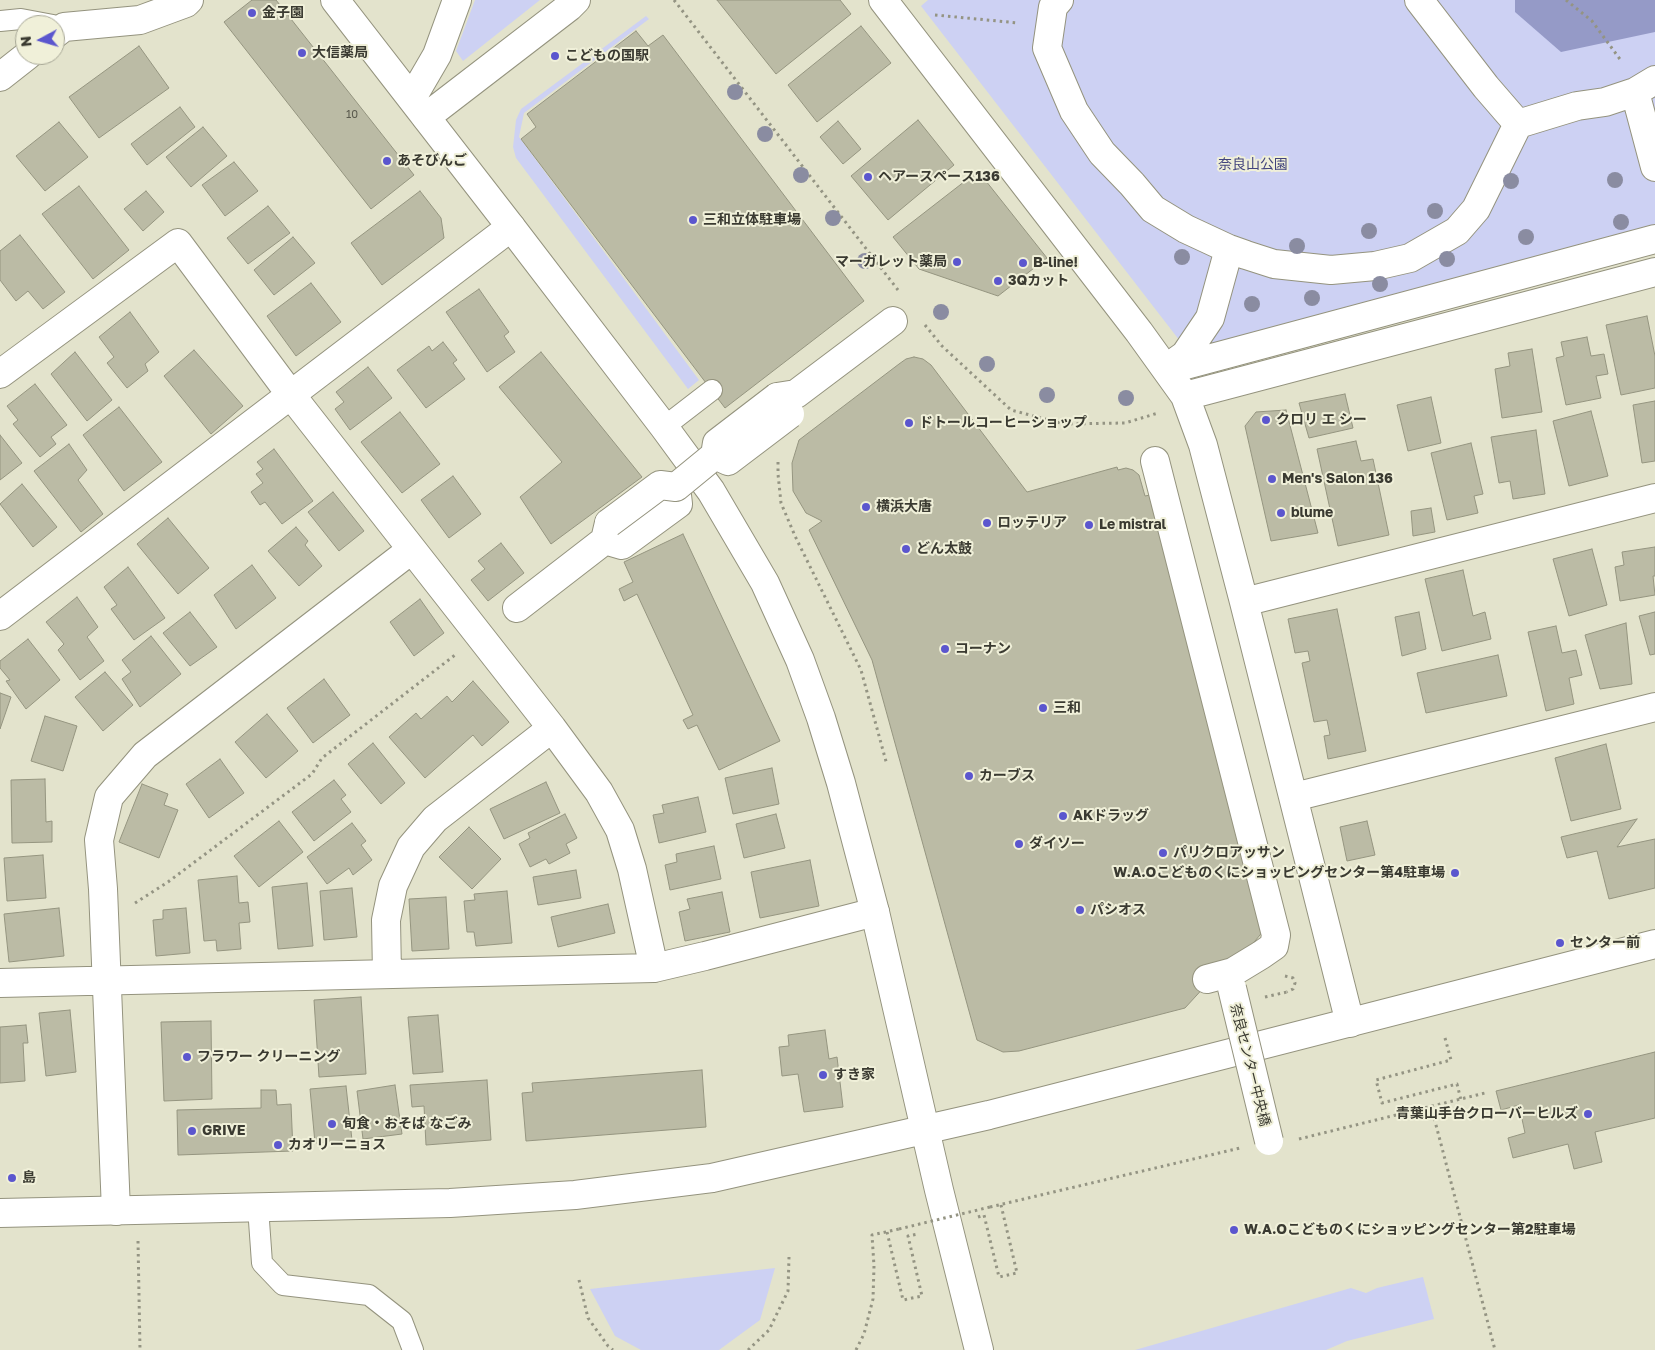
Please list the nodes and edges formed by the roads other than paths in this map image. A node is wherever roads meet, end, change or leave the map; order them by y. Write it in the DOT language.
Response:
graph roads {
  1 [pos="189,0"];
  2 [pos="335,0"];
  3 [pos="457,0"];
  4 [pos="576,0"];
  5 [pos="883,0"];
  6 [pos="1059,0"];
  7 [pos="1420,0"];
  8 [pos="15,20"];
  9 [pos="0,21"];
  10 [pos="65,27"];
  11 [pos="15,65"];
  12 [pos="0,77"];
  13 [pos="1645,86"];
  14 [pos="419,108"];
  15 [pos="1518,124"];
  16 [pos="1655,167"];
  17 [pos="511,227"];
  18 [pos="1655,239"];
  19 [pos="1229,249"];
  20 [pos="1655,272"];
  21 [pos="893,321"];
  22 [pos="0,374"];
  23 [pos="712,390"];
  24 [pos="292,395"];
  25 [pos="1186,400"];
  26 [pos="664,427"];
  27 [pos="1155,461"];
  28 [pos="1655,498"];
  29 [pos="411,550"];
  30 [pos="1244,602"];
  31 [pos="517,608"];
  32 [pos="0,616"];
  33 [pos="1655,707"];
  34 [pos="552,728"];
  35 [pos="1294,797"];
  36 [pos="875,912"];
  37 [pos="1655,944"];
  38 [pos="654,968"];
  39 [pos="387,974"];
  40 [pos="107,980"];
  41 [pos="0,983"];
  42 [pos="1350,1023"];
  43 [pos="926,1130"];
  44 [pos="1269,1141"];
  45 [pos="258,1207"];
  46 [pos="116,1211"];
  47 [pos="0,1213"];
  48 [pos="413,1350"];
  49 [pos="979,1350"];
  1 -- 10 [label="street"];
  2 -- 14 [label="street"];
  3 -- 14 [label="street"];
  4 -- 14 [label="street"];
  5 -- 25 [label="street"];
  6 -- 19 [label="street"];
  7 -- 15 [label="street"];
  8 -- 9 [label="lane"];
  11 -- 12 [label="street"];
  13 -- 15 [label="street"];
  13 -- 16 [label="street"];
  14 -- 17 [label="street"];
  15 -- 19 [label="street"];
  17 -- 24 [label="street"];
  17 -- 26 [label="street"];
  18 -- 19 [label="street"];
  20 -- 25 [label="street"];
  21 -- 31 [label="street, bridge"];
  22 -- 24 [label="street"];
  23 -- 26 [label="lane"];
  24 -- 29 [label="street"];
  24 -- 32 [label="street"];
  25 -- 30 [label="street"];
  26 -- 36 [label="street"];
  27 -- 44 [label="street, 奈良センター中央橋, bridge"];
  28 -- 30 [label="street"];
  29 -- 34 [label="street"];
  29 -- 40 [label="street"];
  30 -- 35 [label="street"];
  33 -- 35 [label="street"];
  34 -- 38 [label="street"];
  34 -- 39 [label="street"];
  35 -- 42 [label="street"];
  36 -- 38 [label="street"];
  36 -- 43 [label="street"];
  37 -- 42 [label="street"];
  38 -- 39 [label="street"];
  39 -- 40 [label="street"];
  40 -- 41 [label="street"];
  40 -- 46 [label="street"];
  42 -- 43 [label="street"];
  43 -- 45 [label="street"];
  43 -- 49 [label="street"];
  45 -- 46 [label="street"];
  45 -- 48 [label="lane"];
  46 -- 47 [label="street"];
}
